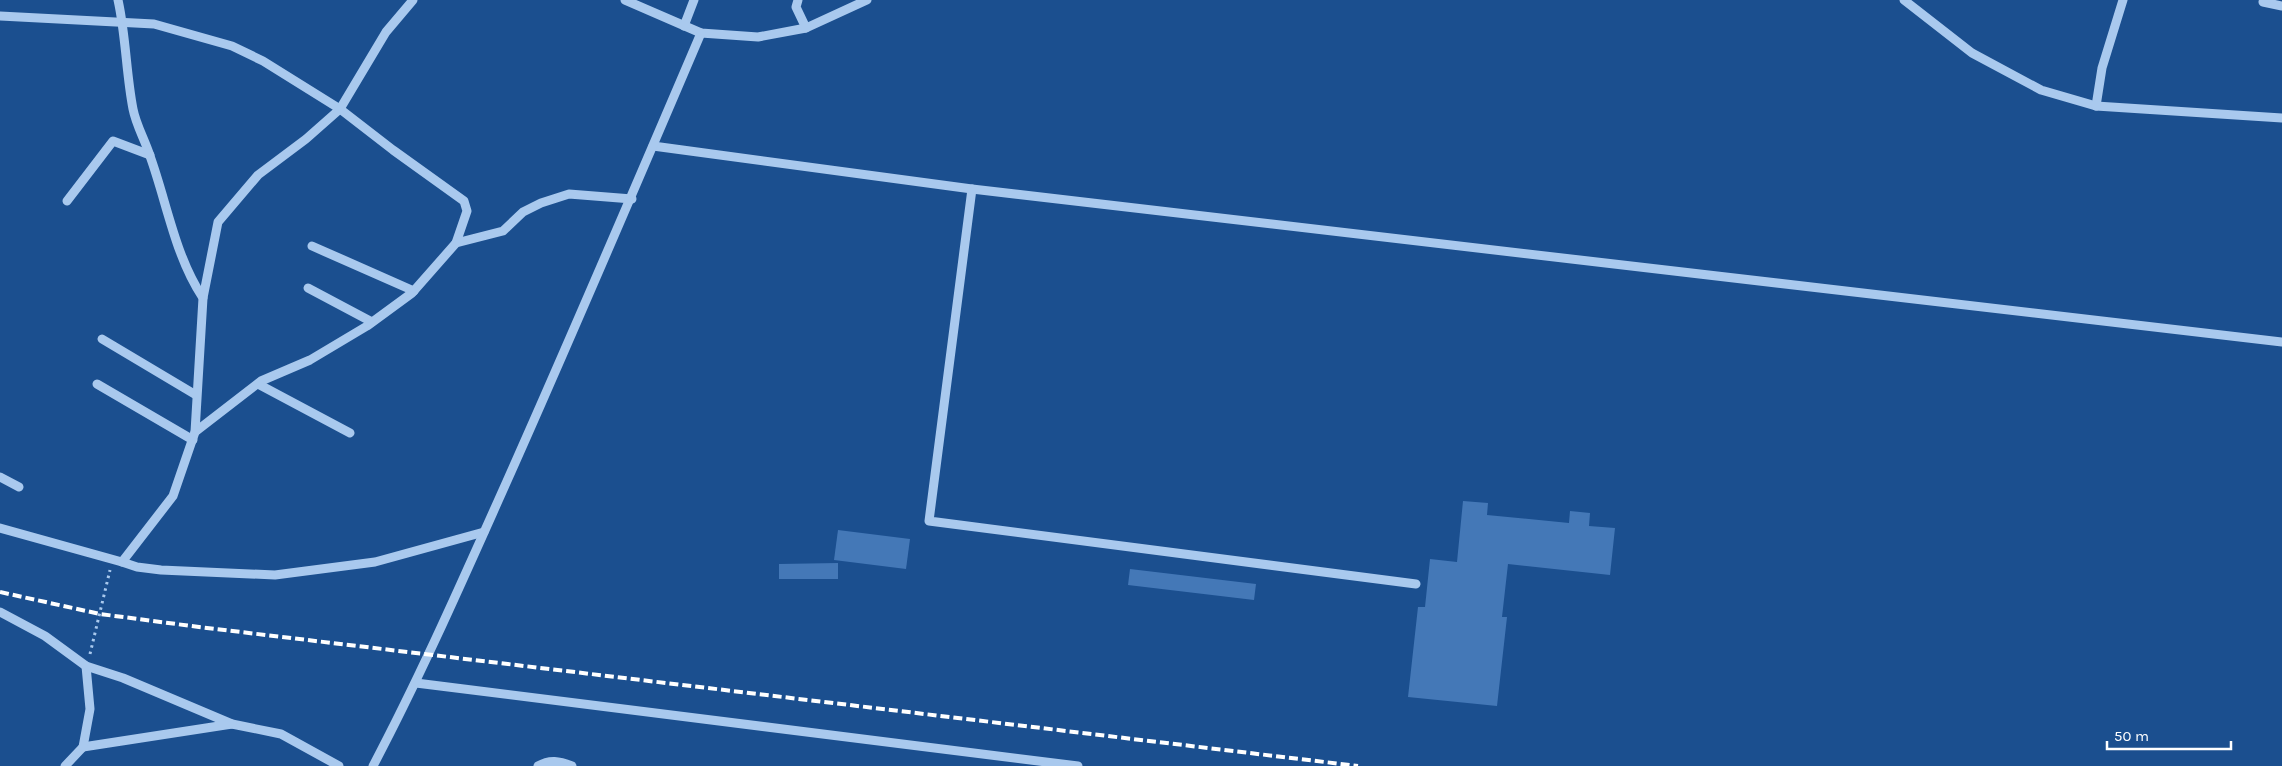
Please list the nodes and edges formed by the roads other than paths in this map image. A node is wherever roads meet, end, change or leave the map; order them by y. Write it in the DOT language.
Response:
graph roads {
  1 [pos="118,0"];
  2 [pos="413,0"];
  3 [pos="625,0"];
  4 [pos="694,0"];
  5 [pos="798,0"];
  6 [pos="868,0"];
  7 [pos="1904,0"];
  8 [pos="2123,0"];
  9 [pos="2263,2"];
  10 [pos="2282,6"];
  11 [pos="0,16"];
  12 [pos="123,22"];
  13 [pos="684,26"];
  14 [pos="806,28"];
  15 [pos="701,33"];
  16 [pos="2096,106"];
  17 [pos="340,109"];
  18 [pos="2282,118"];
  19 [pos="653,146"];
  20 [pos="150,155"];
  21 [pos="972,189"];
  22 [pos="632,199"];
  23 [pos="67,201"];
  24 [pos="456,243"];
  25 [pos="312,246"];
  26 [pos="308,288"];
  27 [pos="414,291"];
  28 [pos="203,298"];
  29 [pos="372,322"];
  30 [pos="102,339"];
  31 [pos="2282,342"];
  32 [pos="97,384"];
  33 [pos="258,384"];
  34 [pos="196,395"];
  35 [pos="350,433"];
  36 [pos="194,436"];
  37 [pos="0,477"];
  38 [pos="19,487"];
  39 [pos="0,528"];
  40 [pos="484,532"];
  41 [pos="122,562"];
  42 [pos="1416,584"];
  43 [pos="0,612"];
  44 [pos="86,666"];
  45 [pos="416,683"];
  46 [pos="232,724"];
  47 [pos="83,747"];
  48 [pos="1008,761"];
  49 [pos="65,766"];
  50 [pos="339,766"];
  51 [pos="373,766"];
  52 [pos="538,766"];
  53 [pos="572,766"];
  54 [pos="1078,766"];
  1 -- 12 [label="street"];
  2 -- 17 [label="street"];
  3 -- 13 [label="street"];
  4 -- 13 [label="street"];
  5 -- 14 [label="street"];
  6 -- 14 [label="street"];
  7 -- 16 [label="street"];
  8 -- 16 [label="street"];
  9 -- 10 [label="street"];
  11 -- 12 [label="street"];
  12 -- 17 [label="street"];
  12 -- 20 [label="street"];
  13 -- 15 [label="street"];
  14 -- 15 [label="street"];
  15 -- 19 [label="street"];
  16 -- 18 [label="street"];
  17 -- 24 [label="street"];
  17 -- 28 [label="street"];
  19 -- 21 [label="street"];
  19 -- 22 [label="street"];
  20 -- 23 [label="street"];
  20 -- 28 [label="street"];
  21 -- 31 [label="street"];
  21 -- 42 [label="street"];
  22 -- 24 [label="street"];
  22 -- 40 [label="street"];
  24 -- 27 [label="street"];
  25 -- 27 [label="street"];
  26 -- 29 [label="street"];
  27 -- 29 [label="street"];
  28 -- 34 [label="street"];
  29 -- 33 [label="street"];
  30 -- 34 [label="street"];
  32 -- 36 [label="street"];
  33 -- 35 [label="street"];
  33 -- 36 [label="street"];
  34 -- 36 [label="street"];
  36 -- 41 [label="street"];
  37 -- 38 [label="street"];
  39 -- 41 [label="street"];
  40 -- 41 [label="street"];
  40 -- 45 [label="street"];
  43 -- 44 [label="street"];
  44 -- 46 [label="street"];
  44 -- 47 [label="street"];
  45 -- 48 [label="street"];
  45 -- 51 [label="street"];
  46 -- 47 [label="street"];
  46 -- 50 [label="street"];
  47 -- 49 [label="street"];
  48 -- 54 [label="street"];
  52 -- 53 [label="street"];
}
